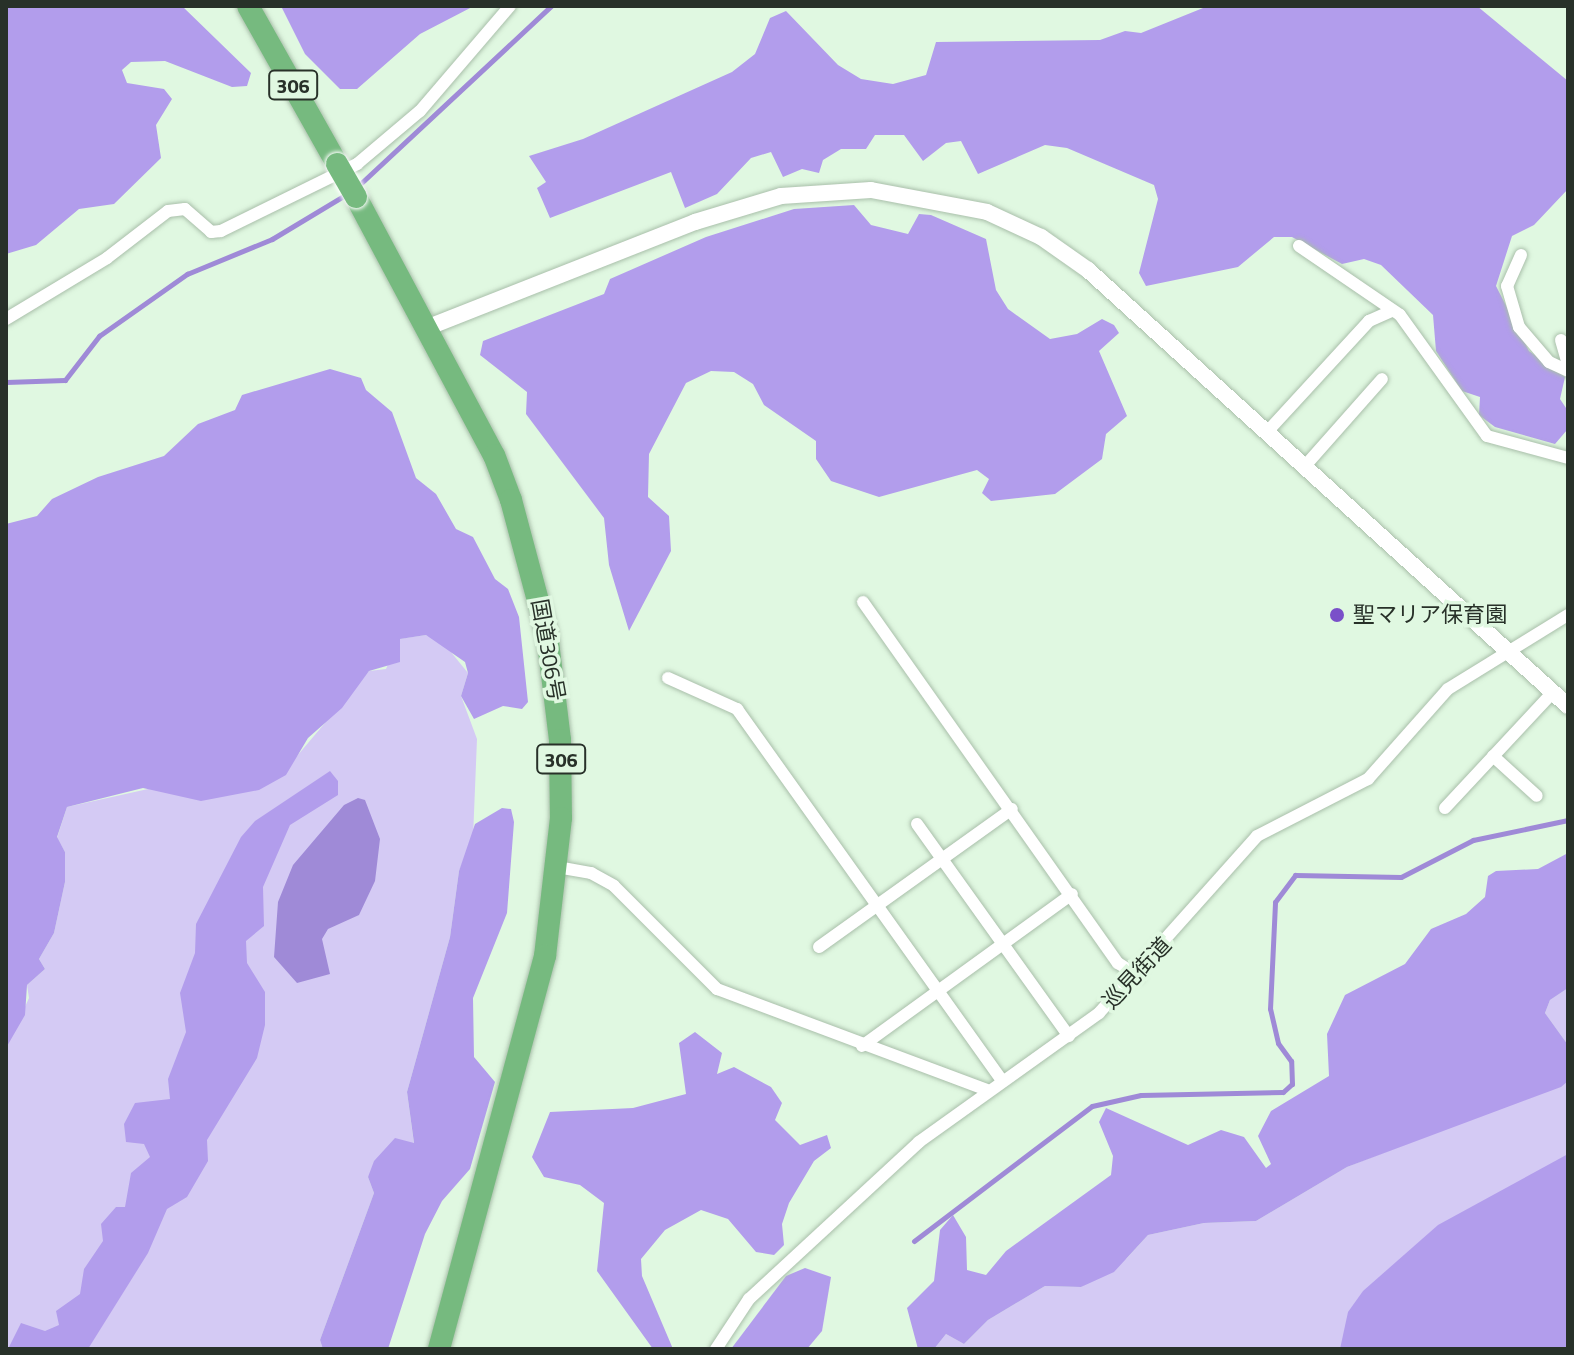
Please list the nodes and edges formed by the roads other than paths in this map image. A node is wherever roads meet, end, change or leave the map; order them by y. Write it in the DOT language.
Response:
graph roads {
  1 [pos="248,6"];
  2 [pos="510,6"];
  3 [pos="1299,246"];
  4 [pos="1521,255"];
  5 [pos="1391,311"];
  6 [pos="6,319"];
  7 [pos="426,328"];
  8 [pos="1561,340"];
  9 [pos="1568,368"];
  10 [pos="1382,379"];
  11 [pos="1267,432"];
  12 [pos="1568,458"];
  13 [pos="1305,466"];
  14 [pos="863,602"];
  15 [pos="1568,615"];
  16 [pos="1510,653"];
  17 [pos="668,678"];
  18 [pos="1553,692"];
  19 [pos="1568,706"];
  20 [pos="1493,756"];
  21 [pos="1537,796"];
  22 [pos="1445,808"];
  23 [pos="1012,809"];
  24 [pos="917,824"];
  25 [pos="943,859"];
  26 [pos="557,867"];
  27 [pos="1072,894"];
  28 [pos="878,906"];
  29 [pos="1004,944"];
  30 [pos="819,947"];
  31 [pos="1138,976"];
  32 [pos="938,991"];
  33 [pos="1069,1036"];
  34 [pos="862,1046"];
  35 [pos="1001,1079"];
  36 [pos="987,1090"];
  37 [pos="439,1349"];
  38 [pos="716,1349"];
  1 -- 7 [label="highway, 国道306号 / 306, bridge"];
  2 -- 6 [label="street"];
  3 -- 5 [label="street"];
  4 -- 9 [label="street"];
  5 -- 11 [label="street"];
  5 -- 12 [label="street"];
  7 -- 11 [label="street"];
  7 -- 26 [label="highway, 国道306号 / 306"];
  8 -- 9 [label="street"];
  10 -- 13 [label="street"];
  11 -- 13 [label="street"];
  13 -- 16 [label="street"];
  14 -- 23 [label="street"];
  15 -- 16 [label="street, 巡見街道"];
  16 -- 18 [label="street"];
  16 -- 31 [label="street, 巡見街道"];
  17 -- 28 [label="street"];
  18 -- 19 [label="street"];
  18 -- 20 [label="street"];
  20 -- 21 [label="street"];
  20 -- 22 [label="street"];
  23 -- 25 [label="street"];
  23 -- 27 [label="street"];
  24 -- 25 [label="street"];
  25 -- 28 [label="street"];
  25 -- 29 [label="street"];
  26 -- 34 [label="street"];
  26 -- 37 [label="highway, 国道306号 / 306"];
  27 -- 29 [label="street"];
  27 -- 31 [label="street"];
  28 -- 30 [label="street"];
  28 -- 32 [label="street"];
  29 -- 32 [label="street"];
  29 -- 33 [label="street"];
  31 -- 33 [label="street, 巡見街道"];
  32 -- 34 [label="street"];
  32 -- 35 [label="street"];
  33 -- 35 [label="street, 巡見街道"];
  34 -- 36 [label="street"];
  35 -- 36 [label="street, 巡見街道"];
  36 -- 38 [label="street, 巡見街道"];
}
